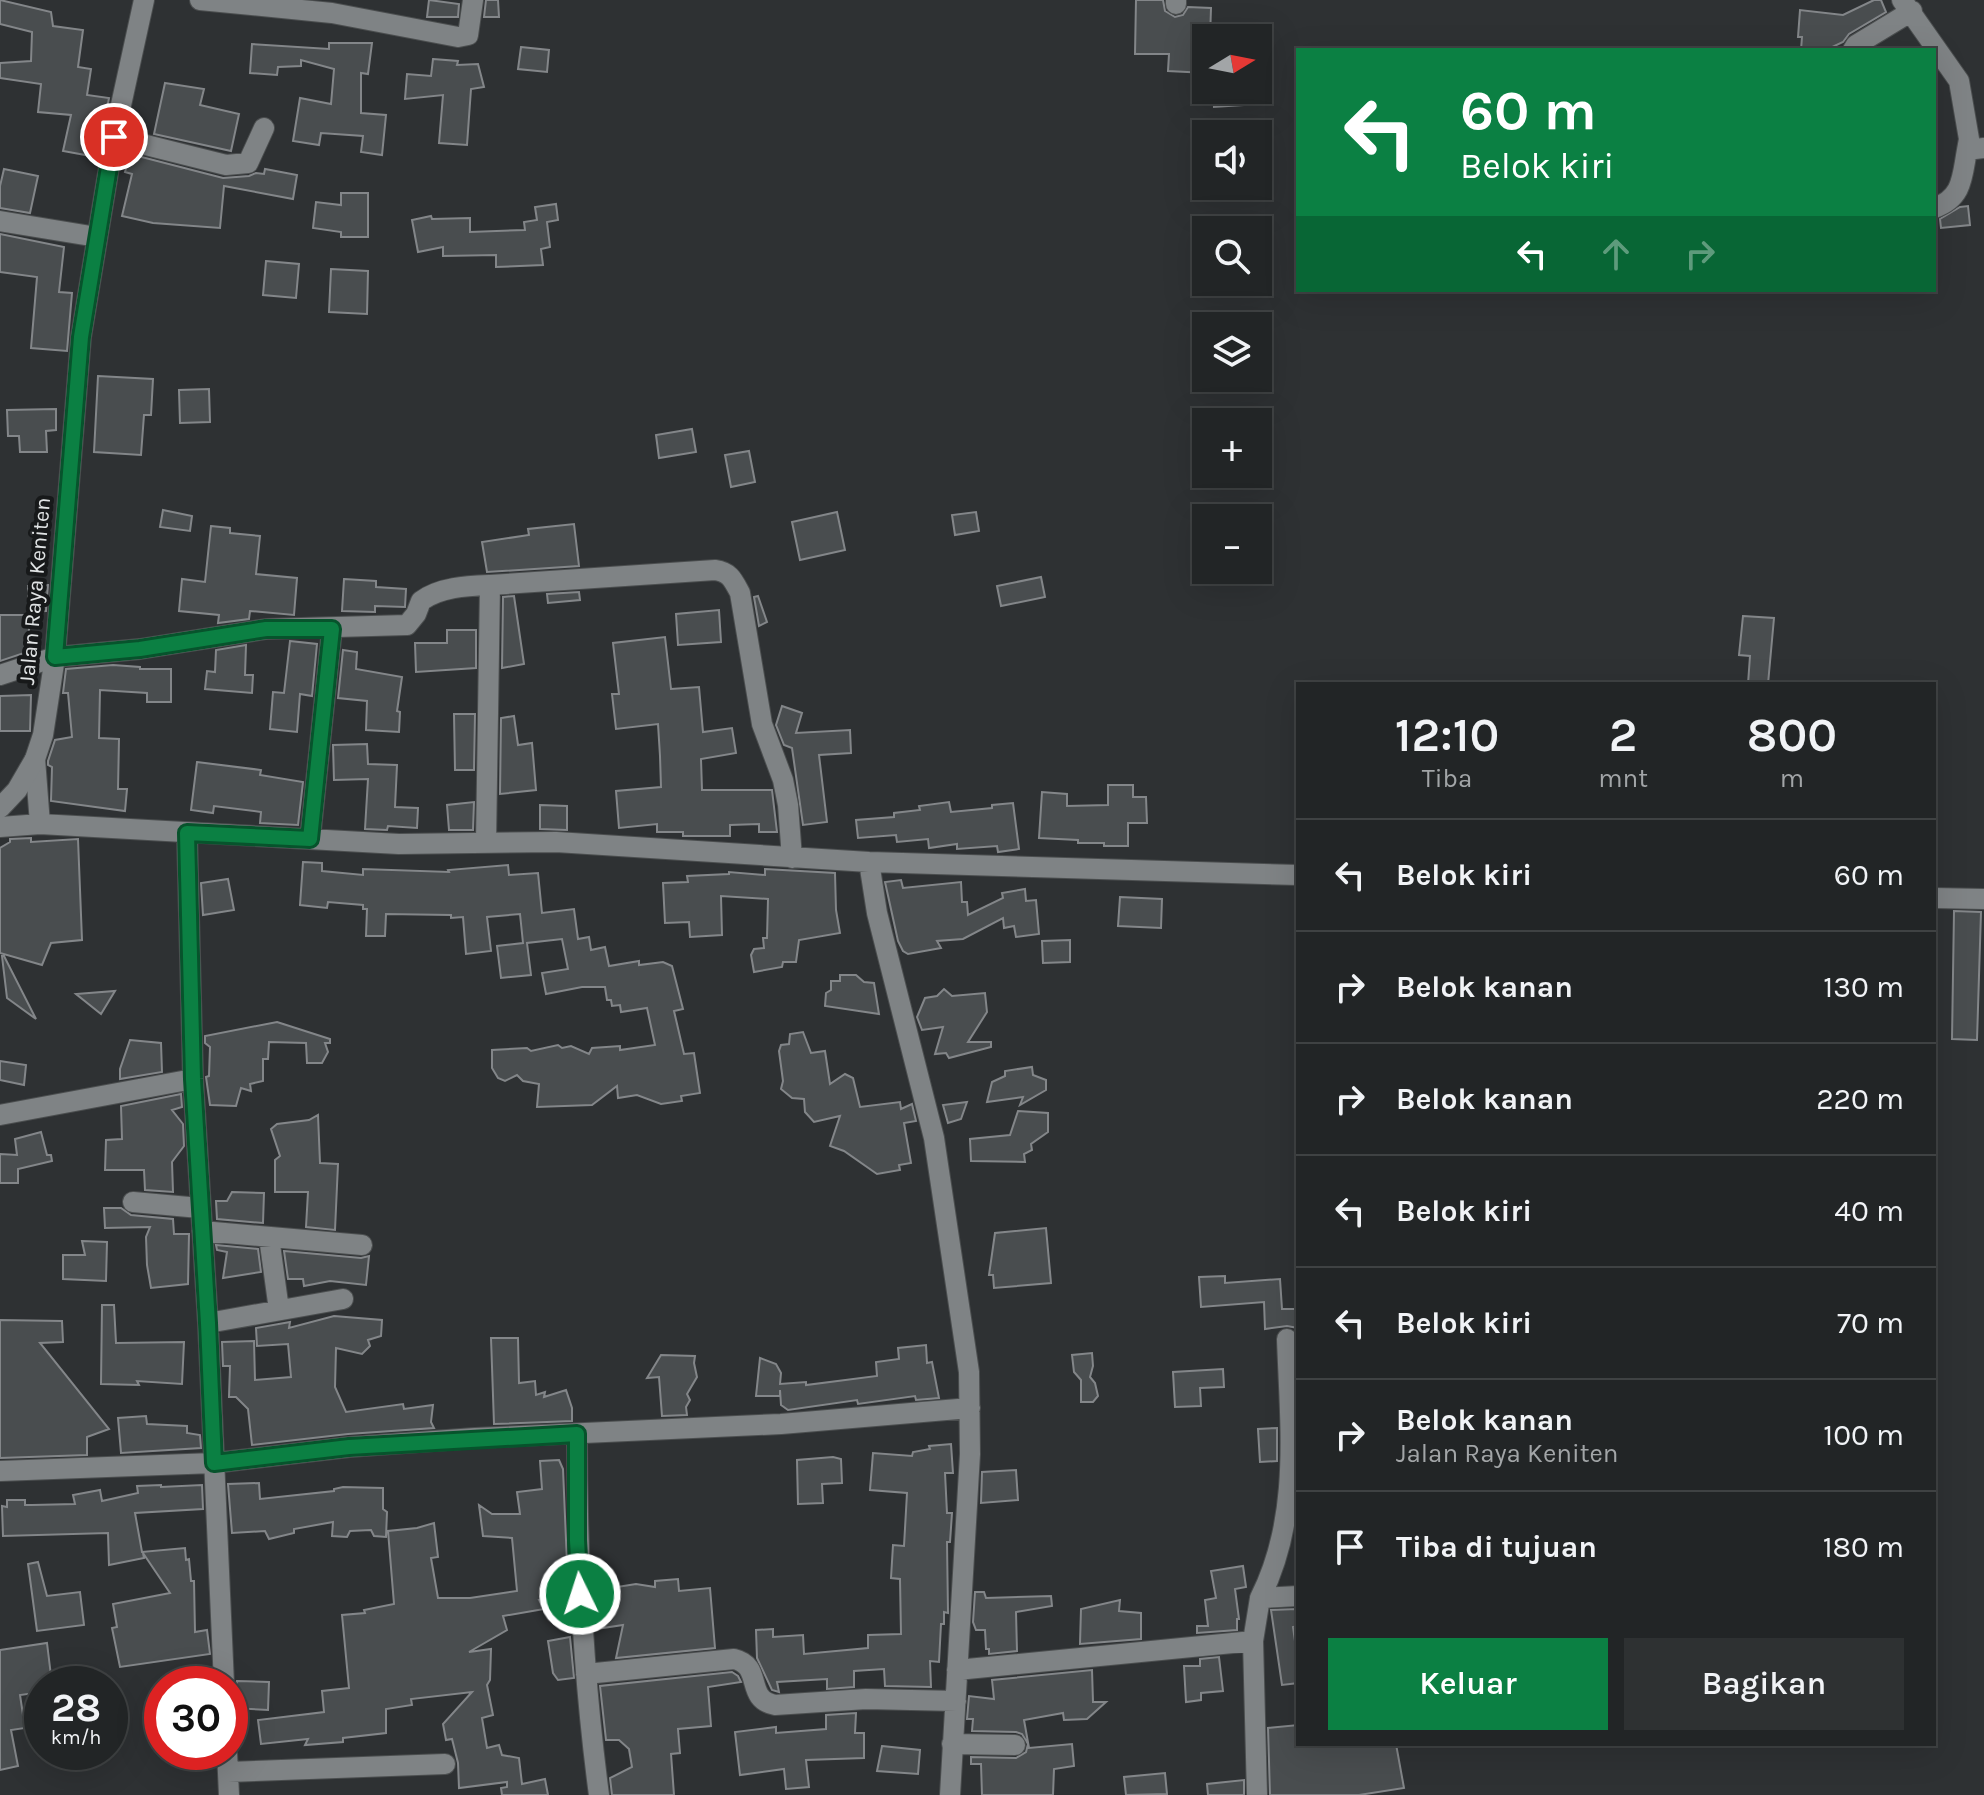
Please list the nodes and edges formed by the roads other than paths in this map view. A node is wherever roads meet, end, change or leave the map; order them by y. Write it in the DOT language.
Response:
graph roads {
  1 [pos="144,0"];
  2 [pos="200,0"];
  3 [pos="473,0"];
  4 [pos="1907,6"];
  5 [pos="1854,48"];
  6 [pos="1935,48"];
  7 [pos="1936,50"];
  8 [pos="264,128"];
  9 [pos="114,137"];
  10 [pos="1976,149"];
  11 [pos="1936,207"];
  12 [pos="0,221"];
  13 [pos="97,237"];
  14 [pos="490,585"];
  15 [pos="332,629"];
  16 [pos="55,657"];
  17 [pos="0,675"];
  18 [pos="35,759"];
  19 [pos="0,808"];
  20 [pos="40,824"];
  21 [pos="0,827"];
  22 [pos="187,833"];
  23 [pos="310,839"];
  24 [pos="486,842"];
  25 [pos="792,858"];
  26 [pos="869,862"];
  27 [pos="1296,875"];
  28 [pos="1936,898"];
  29 [pos="1984,899"];
  30 [pos="193,1079"];
  31 [pos="0,1115"];
  32 [pos="133,1202"];
  33 [pos="200,1208"];
  34 [pos="202,1231"];
  35 [pos="269,1237"];
  36 [pos="362,1245"];
  37 [pos="343,1299"];
  38 [pos="279,1310"];
  39 [pos="208,1323"];
  40 [pos="1287,1339"];
  41 [pos="970,1408"];
  42 [pos="577,1434"];
  43 [pos="214,1463"];
  44 [pos="0,1471"];
  45 [pos="1292,1516"];
  46 [pos="1296,1596"];
  47 [pos="1260,1598"];
  48 [pos="1253,1641"];
  49 [pos="223,1666"];
  50 [pos="957,1670"];
  51 [pos="586,1674"];
  52 [pos="956,1701"];
  53 [pos="952,1744"];
  54 [pos="1015,1745"];
  55 [pos="248,1762"];
  56 [pos="445,1764"];
  57 [pos="227,1770"];
  58 [pos="229,1795"];
  59 [pos="599,1795"];
  60 [pos="950,1795"];
  61 [pos="1257,1795"];
  1 -- 9 [label="street, Jalan Raya Keniten"];
  2 -- 3 [label="street"];
  4 -- 5 [label="street"];
  4 -- 6 [label="street"];
  7 -- 10 [label="street"];
  8 -- 9 [label="street"];
  9 -- 13 [label="street, Jalan Raya Keniten"];
  10 -- 11 [label="street"];
  12 -- 13 [label="street"];
  13 -- 16 [label="street, Jalan Raya Keniten"];
  14 -- 15 [label="street"];
  14 -- 24 [label="street"];
  14 -- 25 [label="street"];
  15 -- 16 [label="street"];
  15 -- 23 [label="street"];
  16 -- 17 [label="street"];
  16 -- 18 [label="street, Jalan Raya Keniten"];
  18 -- 19 [label="street"];
  18 -- 20 [label="street"];
  20 -- 21 [label="street"];
  20 -- 22 [label="street"];
  22 -- 23 [label="street"];
  22 -- 30 [label="street"];
  23 -- 24 [label="street"];
  24 -- 25 [label="street"];
  25 -- 26 [label="street"];
  26 -- 27 [label="street"];
  26 -- 41 [label="street"];
  28 -- 29 [label="street"];
  30 -- 31 [label="street"];
  30 -- 33 [label="street"];
  32 -- 33 [label="street"];
  33 -- 34 [label="street"];
  34 -- 35 [label="street"];
  34 -- 39 [label="street"];
  35 -- 36 [label="street"];
  35 -- 38 [label="street"];
  37 -- 38 [label="street"];
  38 -- 39 [label="street"];
  39 -- 43 [label="street"];
  40 -- 45 [label="street"];
  41 -- 42 [label="street"];
  41 -- 50 [label="street"];
  42 -- 43 [label="street"];
  42 -- 51 [label="street"];
  43 -- 44 [label="street"];
  43 -- 49 [label="street"];
  45 -- 47 [label="street"];
  46 -- 47 [label="street"];
  47 -- 48 [label="street"];
  48 -- 50 [label="street"];
  48 -- 61 [label="street"];
  50 -- 52 [label="street"];
  51 -- 52 [label="street"];
  51 -- 59 [label="street"];
  52 -- 53 [label="street"];
  53 -- 54 [label="street"];
  53 -- 60 [label="street"];
  55 -- 56 [label="street"];
  57 -- 58 [label="street"];
}
